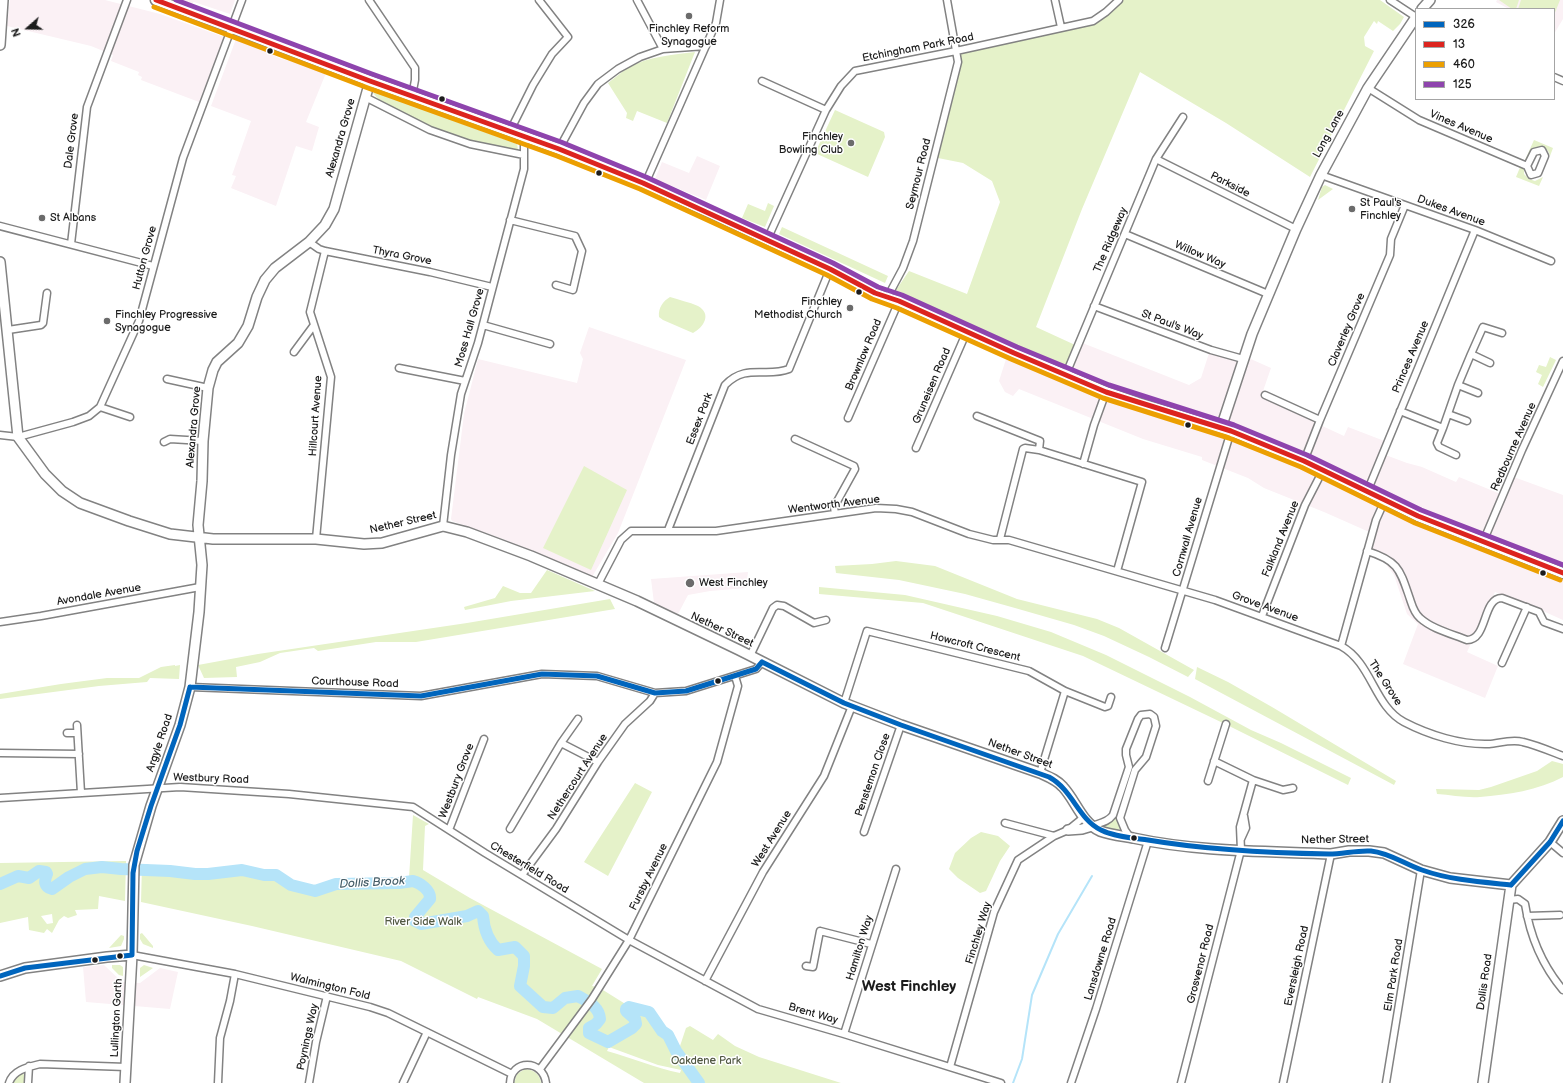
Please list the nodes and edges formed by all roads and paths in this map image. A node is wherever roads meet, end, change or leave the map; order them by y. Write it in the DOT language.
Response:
graph roads {
  1 [pos="3,0"];
  2 [pos="127,0"];
  3 [pos="156,0"];
  4 [pos="242,0"];
  5 [pos="369,0"];
  6 [pos="539,0"];
  7 [pos="637,0"];
  8 [pos="720,0"];
  9 [pos="947,0"];
  10 [pos="1055,0"];
  11 [pos="1119,0"];
  12 [pos="1390,0"];
  13 [pos="1430,0"];
  14 [pos="1423,8"];
  15 [pos="1415,16"];
  16 [pos="1415,18"];
  17 [pos="1061,27"];
  18 [pos="232,28"];
  19 [pos="0,45"];
  20 [pos="706,46"];
  21 [pos="663,49"];
  22 [pos="956,52"];
  23 [pos="370,81"];
  24 [pos="762,81"];
  25 [pos="1368,88"];
  26 [pos="412,96"];
  27 [pos="365,97"];
  28 [pos="826,110"];
  29 [pos="1183,117"];
  30 [pos="510,131"];
  31 [pos="524,137"];
  32 [pos="559,149"];
  33 [pos="524,155"];
  34 [pos="1156,159"];
  35 [pos="1527,166"];
  36 [pos="1321,175"];
  37 [pos="646,184"];
  38 [pos="1405,204"];
  39 [pos="510,220"];
  40 [pos="0,226"];
  41 [pos="1296,229"];
  42 [pos="1475,230"];
  43 [pos="1125,234"];
  44 [pos="767,240"];
  45 [pos="309,242"];
  46 [pos="71,244"];
  47 [pos="325,251"];
  48 [pos="1551,261"];
  49 [pos="0,262"];
  50 [pos="153,266"];
  51 [pos="830,269"];
  52 [pos="556,285"];
  53 [pos="492,287"];
  54 [pos="47,293"];
  55 [pos="1268,294"];
  56 [pos="887,298"];
  57 [pos="899,301"];
  58 [pos="1094,306"];
  59 [pos="314,325"];
  60 [pos="483,325"];
  61 [pos="8,330"];
  62 [pos="966,332"];
  63 [pos="1502,334"];
  64 [pos="550,344"];
  65 [pos="294,352"];
  66 [pos="1471,354"];
  67 [pos="1243,359"];
  68 [pos="1563,360"];
  69 [pos="1490,363"];
  70 [pos="399,368"];
  71 [pos="1066,374"];
  72 [pos="167,379"];
  73 [pos="465,381"];
  74 [pos="1458,385"];
  75 [pos="208,388"];
  76 [pos="1106,392"];
  77 [pos="1478,393"];
  78 [pos="1265,396"];
  79 [pos="100,407"];
  80 [pos="1400,411"];
  81 [pos="1448,414"];
  82 [pos="130,416"];
  83 [pos="977,416"];
  84 [pos="848,418"];
  85 [pos="1320,420"];
  86 [pos="1467,421"];
  87 [pos="1443,428"];
  88 [pos="1226,430"];
  89 [pos="0,435"];
  90 [pos="18,437"];
  91 [pos="795,438"];
  92 [pos="203,441"];
  93 [pos="164,442"];
  94 [pos="916,448"];
  95 [pos="1039,450"];
  96 [pos="1456,455"];
  97 [pos="1304,462"];
  98 [pos="1083,464"];
  99 [pos="1323,470"];
  100 [pos="1367,492"];
  101 [pos="1385,500"];
  102 [pos="835,514"];
  103 [pos="443,526"];
  104 [pos="668,530"];
  105 [pos="200,538"];
  106 [pos="316,539"];
  107 [pos="1000,539"];
  108 [pos="1483,542"];
  109 [pos="1367,551"];
  110 [pos="1117,571"];
  111 [pos="1563,573"];
  112 [pos="600,586"];
  113 [pos="200,587"];
  114 [pos="1182,590"];
  115 [pos="1527,607"];
  116 [pos="1262,616"];
  117 [pos="826,620"];
  118 [pos="0,622"];
  119 [pos="1563,629"];
  120 [pos="1341,646"];
  121 [pos="1165,648"];
  122 [pos="750,656"];
  123 [pos="762,662"];
  124 [pos="1502,663"];
  125 [pos="735,676"];
  126 [pos="190,687"];
  127 [pos="1065,691"];
  128 [pos="656,693"];
  129 [pos="1111,697"];
  130 [pos="848,705"];
  131 [pos="578,719"];
  132 [pos="1226,724"];
  133 [pos="77,725"];
  134 [pos="900,725"];
  135 [pos="67,733"];
  136 [pos="77,733"];
  137 [pos="484,739"];
  138 [pos="561,743"];
  139 [pos="0,753"];
  140 [pos="79,754"];
  141 [pos="1563,756"];
  142 [pos="1214,761"];
  143 [pos="598,762"];
  144 [pos="1040,773"];
  145 [pos="1253,780"];
  146 [pos="1208,781"];
  147 [pos="157,788"];
  148 [pos="1293,788"];
  149 [pos="81,793"];
  150 [pos="0,798"];
  151 [pos="420,812"];
  152 [pos="1084,817"];
  153 [pos="1563,821"];
  154 [pos="1005,823"];
  155 [pos="1092,826"];
  156 [pos="510,829"];
  157 [pos="449,830"];
  158 [pos="1068,830"];
  159 [pos="864,832"];
  160 [pos="1054,836"];
  161 [pos="1130,837"];
  162 [pos="1148,841"];
  163 [pos="1550,842"];
  164 [pos="1240,850"];
  165 [pos="1563,853"];
  166 [pos="1331,854"];
  167 [pos="896,868"];
  168 [pos="1421,870"];
  169 [pos="522,875"];
  170 [pos="1512,885"];
  171 [pos="1509,900"];
  172 [pos="1560,915"];
  173 [pos="1527,916"];
  174 [pos="629,940"];
  175 [pos="871,944"];
  176 [pos="132,954"];
  177 [pos="806,966"];
  178 [pos="235,974"];
  179 [pos="0,976"];
  180 [pos="705,981"];
  181 [pos="1563,990"];
  182 [pos="327,996"];
  183 [pos="427,1032"];
  184 [pos="844,1034"];
  185 [pos="29,1066"];
  186 [pos="126,1067"];
  187 [pos="950,1067"];
  188 [pos="540,1069"];
  189 [pos="512,1074"];
  190 [pos="9,1083"];
  191 [pos="28,1083"];
  192 [pos="125,1083"];
  193 [pos="218,1083"];
  194 [pos="309,1083"];
  195 [pos="403,1083"];
  196 [pos="510,1083"];
  197 [pos="546,1083"];
  198 [pos="1002,1083"];
  199 [pos="1071,1083"];
  200 [pos="1181,1083"];
  201 [pos="1283,1083"];
  202 [pos="1386,1083"];
  203 [pos="1483,1083"];
  1 -- 19 [label="street"];
  2 -- 46 [label="street, Dale Grove"];
  3 -- 18 [label="main road"];
  4 -- 18 [label="street, Hutton Grove"];
  5 -- 26 [label="street"];
  6 -- 30 [label="street"];
  7 -- 21 [label="street"];
  8 -- 20 [label="street"];
  9 -- 22 [label="street, Seymour Road"];
  10 -- 17 [label="street"];
  11 -- 17 [label="street, Etchingham Park Road"];
  12 -- 15 [label="street"];
  13 -- 14 [label="street"];
  16 -- 25 [label="street, Long Lane"];
  17 -- 22 [label="street, Etchingham Park Road"];
  18 -- 23 [label="main road"];
  18 -- 50 [label="street, Hutton Grove"];
  20 -- 21 [label="street"];
  20 -- 37 [label="street"];
  21 -- 32 [label="street"];
  22 -- 28 [label="street, Etchingham Park Road"];
  22 -- 56 [label="street, Seymour Road"];
  23 -- 26 [label="main road"];
  23 -- 27 [label="street, Alexandra Grove"];
  24 -- 28 [label="street"];
  25 -- 35 [label="street, Vines Avenue"];
  25 -- 36 [label="street, Long Lane"];
  26 -- 30 [label="main road"];
  27 -- 33 [label="street"];
  27 -- 45 [label="street, Alexandra Grove"];
  28 -- 44 [label="street, Etchingham Park Road"];
  29 -- 34 [label="street, The Ridgeway"];
  30 -- 31 [label="main road"];
  31 -- 32 [label="main road"];
  31 -- 33 [label="street, Moss Hall Grove"];
  32 -- 37 [label="main road"];
  33 -- 39 [label="street, Moss Hall Grove"];
  34 -- 41 [label="street, Parkside"];
  34 -- 43 [label="street, The Ridgeway"];
  36 -- 38 [label="street, Dukes Avenue"];
  36 -- 41 [label="street, Long Lane"];
  37 -- 44 [label="main road"];
  38 -- 42 [label="street, Dukes Avenue"];
  38 -- 85 [label="street, Claverley Grove"];
  39 -- 52 [label="street"];
  39 -- 53 [label="street, Moss Hall Grove"];
  40 -- 46 [label="street"];
  41 -- 55 [label="street, Long Lane"];
  42 -- 48 [label="street, Dukes Avenue"];
  42 -- 80 [label="street, Princes Avenue"];
  43 -- 55 [label="street, Willow Way"];
  43 -- 58 [label="street, The Ridgeway"];
  44 -- 51 [label="main road"];
  45 -- 47 [label="street, Thyra Grove"];
  45 -- 75 [label="street, Alexandra Grove"];
  46 -- 50 [label="street"];
  47 -- 53 [label="street, Thyra Grove"];
  47 -- 59 [label="street, Hillcourt Avenue"];
  49 -- 61 [label="street"];
  50 -- 79 [label="street, Hutton Grove"];
  51 -- 56 [label="main road"];
  51 -- 104 [label="street, Essex Park"];
  53 -- 60 [label="street, Moss Hall Grove"];
  54 -- 61 [label="street"];
  55 -- 67 [label="street, Long Lane"];
  56 -- 57 [label="main road"];
  57 -- 62 [label="main road"];
  57 -- 84 [label="street, Brownlow Road"];
  58 -- 67 [label="street, St Paul's Way"];
  58 -- 71 [label="street, The Ridgeway"];
  59 -- 65 [label="street"];
  59 -- 106 [label="street, Hillcourt Avenue"];
  60 -- 64 [label="street"];
  60 -- 73 [label="street, Moss Hall Grove"];
  61 -- 90 [label="street"];
  62 -- 71 [label="main road"];
  62 -- 94 [label="street, Gruneisen Road"];
  63 -- 66 [label="street"];
  66 -- 69 [label="street"];
  66 -- 74 [label="street"];
  67 -- 88 [label="street, Long Lane"];
  68 -- 108 [label="street, Redbourne Avenue"];
  70 -- 73 [label="street"];
  71 -- 76 [label="main road"];
  72 -- 75 [label="street"];
  73 -- 103 [label="street, Moss Hall Grove"];
  74 -- 77 [label="street"];
  74 -- 81 [label="street"];
  75 -- 92 [label="street, Alexandra Grove"];
  76 -- 88 [label="main road"];
  76 -- 98 [label="street"];
  78 -- 85 [label="street"];
  79 -- 82 [label="street"];
  79 -- 90 [label="street"];
  80 -- 87 [label="street"];
  80 -- 100 [label="street, Princes Avenue"];
  81 -- 86 [label="street"];
  81 -- 87 [label="street"];
  83 -- 95 [label="street"];
  85 -- 97 [label="street, Claverley Grove"];
  87 -- 96 [label="street"];
  88 -- 97 [label="main road"];
  88 -- 114 [label="street, Cornwall Avenue"];
  89 -- 90 [label="street"];
  90 -- 105 [label="street, Nether Street"];
  91 -- 102 [label="street"];
  92 -- 93 [label="street"];
  92 -- 105 [label="street, Alexandra Grove"];
  95 -- 98 [label="street"];
  95 -- 107 [label="street"];
  97 -- 99 [label="main road"];
  98 -- 110 [label="street"];
  99 -- 100 [label="main road"];
  99 -- 116 [label="street, Falkland Avenue"];
  100 -- 101 [label="main road"];
  101 -- 108 [label="main road"];
  101 -- 109 [label="street"];
  102 -- 104 [label="street, Wentworth Avenue"];
  102 -- 107 [label="street, Wentworth Avenue"];
  103 -- 106 [label="street, Nether Street"];
  103 -- 112 [label="street, Nether Street"];
  104 -- 112 [label="street"];
  105 -- 106 [label="street, Nether Street"];
  105 -- 113 [label="street, Argyle Road"];
  107 -- 110 [label="street, Wentworth Avenue"];
  108 -- 111 [label="main road"];
  109 -- 115 [label="street"];
  109 -- 120 [label="street"];
  110 -- 114 [label="street, Wentworth Avenue"];
  112 -- 122 [label="street, Nether Street"];
  113 -- 118 [label="street, Avondale Avenue"];
  113 -- 126 [label="street, Argyle Road"];
  114 -- 116 [label="street, Grove Avenue"];
  114 -- 121 [label="street, Cornwall Avenue"];
  115 -- 119 [label="street"];
  115 -- 124 [label="street"];
  116 -- 120 [label="street, Grove Avenue"];
  117 -- 122 [label="street"];
  120 -- 141 [label="street, The Grove"];
  122 -- 123 [label="street, Nether Street"];
  123 -- 125 [label="street, Courthouse Road"];
  123 -- 130 [label="street, Nether Street"];
  125 -- 128 [label="street, Courthouse Road"];
  125 -- 174 [label="street, Fursby Avenue"];
  126 -- 128 [label="street, Courthouse Road"];
  126 -- 147 [label="street, Argyle Road"];
  127 -- 129 [label="street"];
  127 -- 130 [label="street, Howcroft Crescent"];
  127 -- 144 [label="street"];
  128 -- 143 [label="street, Nethercourt Avenue"];
  130 -- 134 [label="street, Nether Street"];
  130 -- 180 [label="street, West Avenue"];
  131 -- 138 [label="street"];
  132 -- 142 [label="street"];
  133 -- 136 [label="street"];
  134 -- 144 [label="street, Nether Street"];
  134 -- 159 [label="street, Penstemon Close"];
  135 -- 136 [label="street"];
  136 -- 140 [label="street"];
  137 -- 157 [label="street, Westbury Grove"];
  138 -- 143 [label="street"];
  138 -- 156 [label="street"];
  139 -- 140 [label="street"];
  140 -- 149 [label="street"];
  142 -- 145 [label="street"];
  142 -- 146 [label="street"];
  143 -- 169 [label="street, Nethercourt Avenue"];
  144 -- 152 [label="street, Nether Street"];
  145 -- 148 [label="street"];
  145 -- 164 [label="street, Grosvenor Road"];
  147 -- 149 [label="street, Westbury Road"];
  147 -- 151 [label="street, Westbury Road"];
  147 -- 176 [label="street, Argyle Road"];
  149 -- 150 [label="street, Westbury Road"];
  151 -- 157 [label="street, Chesterfield Road"];
  152 -- 155 [label="street, Nether Street"];
  152 -- 158 [label="street, Finchley Way"];
  153 -- 163 [label="street"];
  154 -- 160 [label="street"];
  155 -- 158 [label="street"];
  155 -- 161 [label="street, Nether Street"];
  155 -- 161 [label="street"];
  157 -- 169 [label="street, Chesterfield Road"];
  158 -- 160 [label="street, Finchley Way"];
  160 -- 187 [label="street, Finchley Way"];
  161 -- 162 [label="street, Nether Street"];
  162 -- 164 [label="street, Nether Street"];
  162 -- 199 [label="street, Lansdowne Road"];
  163 -- 165 [label="street"];
  163 -- 170 [label="street"];
  164 -- 166 [label="street, Nether Street"];
  164 -- 200 [label="street, Grosvenor Road"];
  166 -- 168 [label="street, Nether Street"];
  166 -- 201 [label="street, Eversleigh Road"];
  167 -- 175 [label="street, Hamilton Way"];
  168 -- 170 [label="street, Nether Street"];
  168 -- 202 [label="street, Elm Park Road"];
  169 -- 174 [label="street, Chesterfield Road"];
  170 -- 171 [label="street, Dollis Road"];
  171 -- 173 [label="street"];
  171 -- 203 [label="street, Dollis Road"];
  172 -- 173 [label="street"];
  173 -- 181 [label="street"];
  174 -- 180 [label="street, Brent Way"];
  174 -- 188 [label="street, Fursby Avenue"];
  175 -- 177 [label="street"];
  175 -- 184 [label="street, Hamilton Way"];
  176 -- 178 [label="street, Walmington Fold"];
  176 -- 179 [label="street"];
  176 -- 186 [label="street, Lullington Garth"];
  178 -- 182 [label="street, Walmington Fold"];
  178 -- 193 [label="street"];
  180 -- 184 [label="street, Brent Way"];
  182 -- 183 [label="street, Walmington Fold"];
  182 -- 194 [label="street, Poynings Way"];
  183 -- 189 [label="street, Walmington Fold"];
  183 -- 195 [label="street"];
  184 -- 187 [label="street, Brent Way"];
  185 -- 186 [label="street"];
  185 -- 190 [label="street"];
  185 -- 191 [label="street"];
  186 -- 192 [label="street, Lullington Garth"];
  187 -- 198 [label="street, Brent Way"];
  188 -- 189 [label="street"];
  188 -- 197 [label="street"];
  189 -- 196 [label="street"];
}
